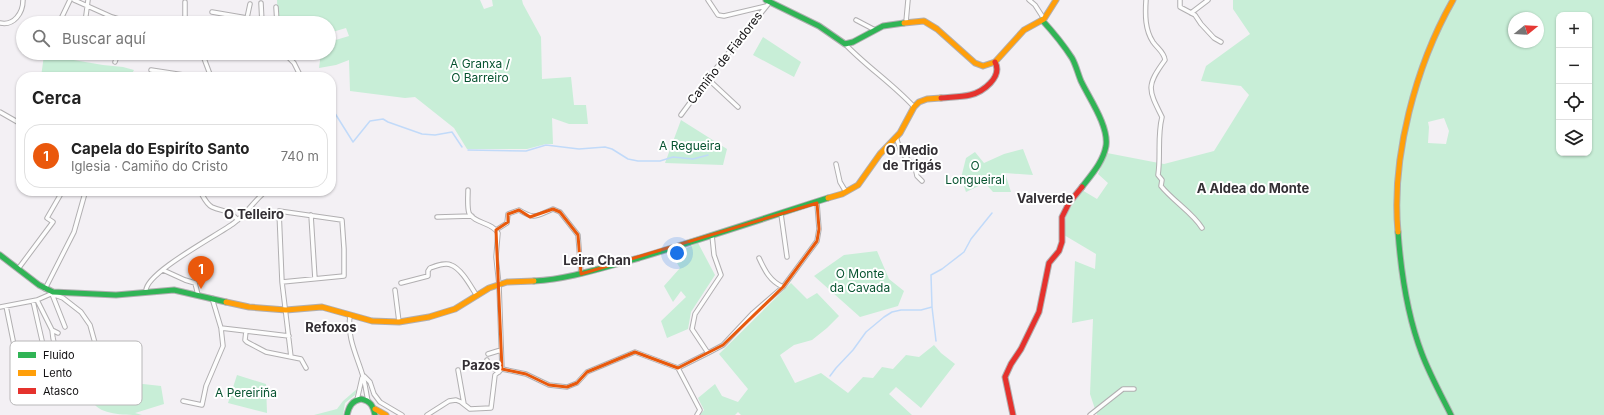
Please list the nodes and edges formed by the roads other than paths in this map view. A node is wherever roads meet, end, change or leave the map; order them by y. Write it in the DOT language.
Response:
graph roads {
  1 [pos="23,0"];
  2 [pos="70,0"];
  3 [pos="74,0"];
  4 [pos="88,0"];
  5 [pos="708,0"];
  6 [pos="908,0"];
  7 [pos="1029,0"];
  8 [pos="1056,0"];
  9 [pos="1146,0"];
  10 [pos="1180,0"];
  11 [pos="1208,0"];
  12 [pos="1453,0"];
  13 [pos="185,2"];
  14 [pos="768,2"];
  15 [pos="262,3"];
  16 [pos="250,4"];
  17 [pos="87,6"];
  18 [pos="276,6"];
  19 [pos="212,12"];
  20 [pos="1191,13"];
  21 [pos="18,16"];
  22 [pos="62,16"];
  23 [pos="86,16"];
  24 [pos="112,16"];
  25 [pos="185,16"];
  26 [pos="235,16"];
  27 [pos="247,16"];
  28 [pos="262,16"];
  29 [pos="277,16"];
  30 [pos="16,19"];
  31 [pos="1043,19"];
  32 [pos="856,20"];
  33 [pos="906,22"];
  34 [pos="0,23"];
  35 [pos="875,30"];
  36 [pos="1221,42"];
  37 [pos="845,44"];
  38 [pos="205,60"];
  39 [pos="291,60"];
  40 [pos="996,62"];
  41 [pos="151,70"];
  42 [pos="164,72"];
  43 [pos="209,72"];
  44 [pos="298,72"];
  45 [pos="708,79"];
  46 [pos="738,107"];
  47 [pos="914,107"];
  48 [pos="0,112"];
  49 [pos="682,115"];
  50 [pos="16,121"];
  51 [pos="896,137"];
  52 [pos="836,164"];
  53 [pos="922,181"];
  54 [pos="468,190"];
  55 [pos="846,192"];
  56 [pos="60,196"];
  57 [pos="84,196"];
  58 [pos="203,196"];
  59 [pos="261,196"];
  60 [pos="817,203"];
  61 [pos="781,214"];
  62 [pos="311,215"];
  63 [pos="472,216"];
  64 [pos="436,217"];
  65 [pos="238,220"];
  66 [pos="1202,228"];
  67 [pos="496,230"];
  68 [pos="712,235"];
  69 [pos="0,255"];
  70 [pos="787,257"];
  71 [pos="759,258"];
  72 [pos="17,269"];
  73 [pos="164,270"];
  74 [pos="582,274"];
  75 [pos="315,280"];
  76 [pos="282,282"];
  77 [pos="401,283"];
  78 [pos="499,285"];
  79 [pos="783,287"];
  80 [pos="45,289"];
  81 [pos="395,290"];
  82 [pos="146,292"];
  83 [pos="52,293"];
  84 [pos="198,295"];
  85 [pos="477,296"];
  86 [pos="211,297"];
  87 [pos="218,300"];
  88 [pos="35,301"];
  89 [pos="214,305"];
  90 [pos="6,306"];
  91 [pos="0,307"];
  92 [pos="286,310"];
  93 [pos="350,316"];
  94 [pos="399,322"];
  95 [pos="65,327"];
  96 [pos="221,328"];
  97 [pos="52,330"];
  98 [pos="246,331"];
  99 [pos="58,333"];
  100 [pos="289,336"];
  101 [pos="13,341"];
  102 [pos="43,341"];
  103 [pos="54,341"];
  104 [pos="94,341"];
  105 [pos="501,350"];
  106 [pos="708,353"];
  107 [pos="488,354"];
  108 [pos="291,357"];
  109 [pos="487,360"];
  110 [pos="306,368"];
  111 [pos="678,368"];
  112 [pos="458,370"];
  113 [pos="500,371"];
  114 [pos="363,375"];
  115 [pos="1134,389"];
  116 [pos="357,400"];
  117 [pos="183,401"];
  118 [pos="368,401"];
  119 [pos="464,405"];
  120 [pos="375,409"];
  121 [pos="347,415"];
  122 [pos="375,415"];
  123 [pos="386,415"];
  124 [pos="402,415"];
  125 [pos="427,415"];
  126 [pos="697,415"];
  127 [pos="1013,415"];
  128 [pos="1090,415"];
  129 [pos="1451,415"];
  1 -- 21 [label="street"];
  2 -- 22 [label="street"];
  3 -- 17 [label="street"];
  4 -- 17 [label="street"];
  5 -- 14 [label="street"];
  6 -- 33 [label="street"];
  7 -- 31 [label="street"];
  8 -- 31 [label="main road"];
  9 -- 66 [label="street"];
  10 -- 20 [label="street"];
  11 -- 20 [label="street"];
  12 -- 129 [label="main road"];
  13 -- 25 [label="street"];
  14 -- 37 [label="main road"];
  14 -- 45 [label="street, Camiño de Fiadores"];
  15 -- 28 [label="street"];
  16 -- 27 [label="street"];
  17 -- 23 [label="street"];
  17 -- 24 [label="street"];
  18 -- 29 [label="street"];
  19 -- 26 [label="street"];
  20 -- 36 [label="street"];
  30 -- 34 [label="street"];
  31 -- 40 [label="main road"];
  31 -- 127 [label="main road"];
  32 -- 35 [label="street"];
  33 -- 35 [label="main road"];
  33 -- 40 [label="main road"];
  35 -- 37 [label="main road"];
  37 -- 47 [label="street"];
  38 -- 43 [label="street"];
  39 -- 44 [label="street"];
  40 -- 47 [label="main road"];
  41 -- 42 [label="street"];
  45 -- 46 [label="street"];
  45 -- 49 [label="street, Camiño de Fiadores"];
  47 -- 51 [label="main road"];
  48 -- 50 [label="street"];
  51 -- 53 [label="street"];
  51 -- 55 [label="main road"];
  52 -- 55 [label="street"];
  54 -- 63 [label="street"];
  55 -- 60 [label="main road"];
  56 -- 72 [label="street"];
  57 -- 80 [label="street"];
  58 -- 65 [label="street"];
  59 -- 65 [label="street"];
  60 -- 61 [label="main road"];
  60 -- 79 [label="street"];
  61 -- 68 [label="main road"];
  61 -- 70 [label="street"];
  62 -- 75 [label="street"];
  62 -- 75 [label="street"];
  62 -- 76 [label="street"];
  63 -- 64 [label="street"];
  63 -- 67 [label="street"];
  65 -- 73 [label="street"];
  67 -- 74 [label="street"];
  67 -- 78 [label="street"];
  68 -- 74 [label="main road"];
  68 -- 106 [label="street"];
  69 -- 72 [label="main road"];
  71 -- 79 [label="street"];
  72 -- 80 [label="main road"];
  73 -- 82 [label="street"];
  73 -- 84 [label="street"];
  74 -- 78 [label="main road"];
  75 -- 76 [label="street"];
  76 -- 92 [label="street"];
  77 -- 85 [label="street"];
  78 -- 85 [label="main road"];
  78 -- 105 [label="street"];
  79 -- 106 [label="street"];
  80 -- 83 [label="main road"];
  81 -- 94 [label="street"];
  82 -- 83 [label="main road"];
  82 -- 84 [label="main road"];
  83 -- 88 [label="street"];
  83 -- 95 [label="street"];
  83 -- 104 [label="street"];
  84 -- 86 [label="main road"];
  85 -- 94 [label="main road"];
  86 -- 87 [label="main road"];
  86 -- 89 [label="street"];
  87 -- 89 [label="street"];
  87 -- 92 [label="main road"];
  88 -- 90 [label="street"];
  88 -- 97 [label="street"];
  88 -- 102 [label="street"];
  89 -- 96 [label="street"];
  90 -- 91 [label="street"];
  90 -- 101 [label="street"];
  92 -- 93 [label="main road"];
  92 -- 100 [label="street"];
  93 -- 94 [label="main road"];
  93 -- 114 [label="street"];
  96 -- 98 [label="street"];
  96 -- 117 [label="street"];
  97 -- 99 [label="street"];
  97 -- 103 [label="street"];
  98 -- 100 [label="street"];
  98 -- 108 [label="street"];
  100 -- 108 [label="street"];
  105 -- 107 [label="street"];
  105 -- 113 [label="street"];
  106 -- 111 [label="street"];
  108 -- 110 [label="street"];
  109 -- 113 [label="street"];
  111 -- 113 [label="street"];
  111 -- 126 [label="street"];
  112 -- 119 [label="street"];
  113 -- 119 [label="street"];
  114 -- 116 [label="street"];
  114 -- 118 [label="street"];
  114 -- 124 [label="street"];
  115 -- 128 [label="street"];
  116 -- 118 [label="main road"];
  116 -- 121 [label="main road"];
  118 -- 120 [label="main road"];
  119 -- 125 [label="street"];
  120 -- 122 [label="main road"];
  120 -- 123 [label="main road"];
}
